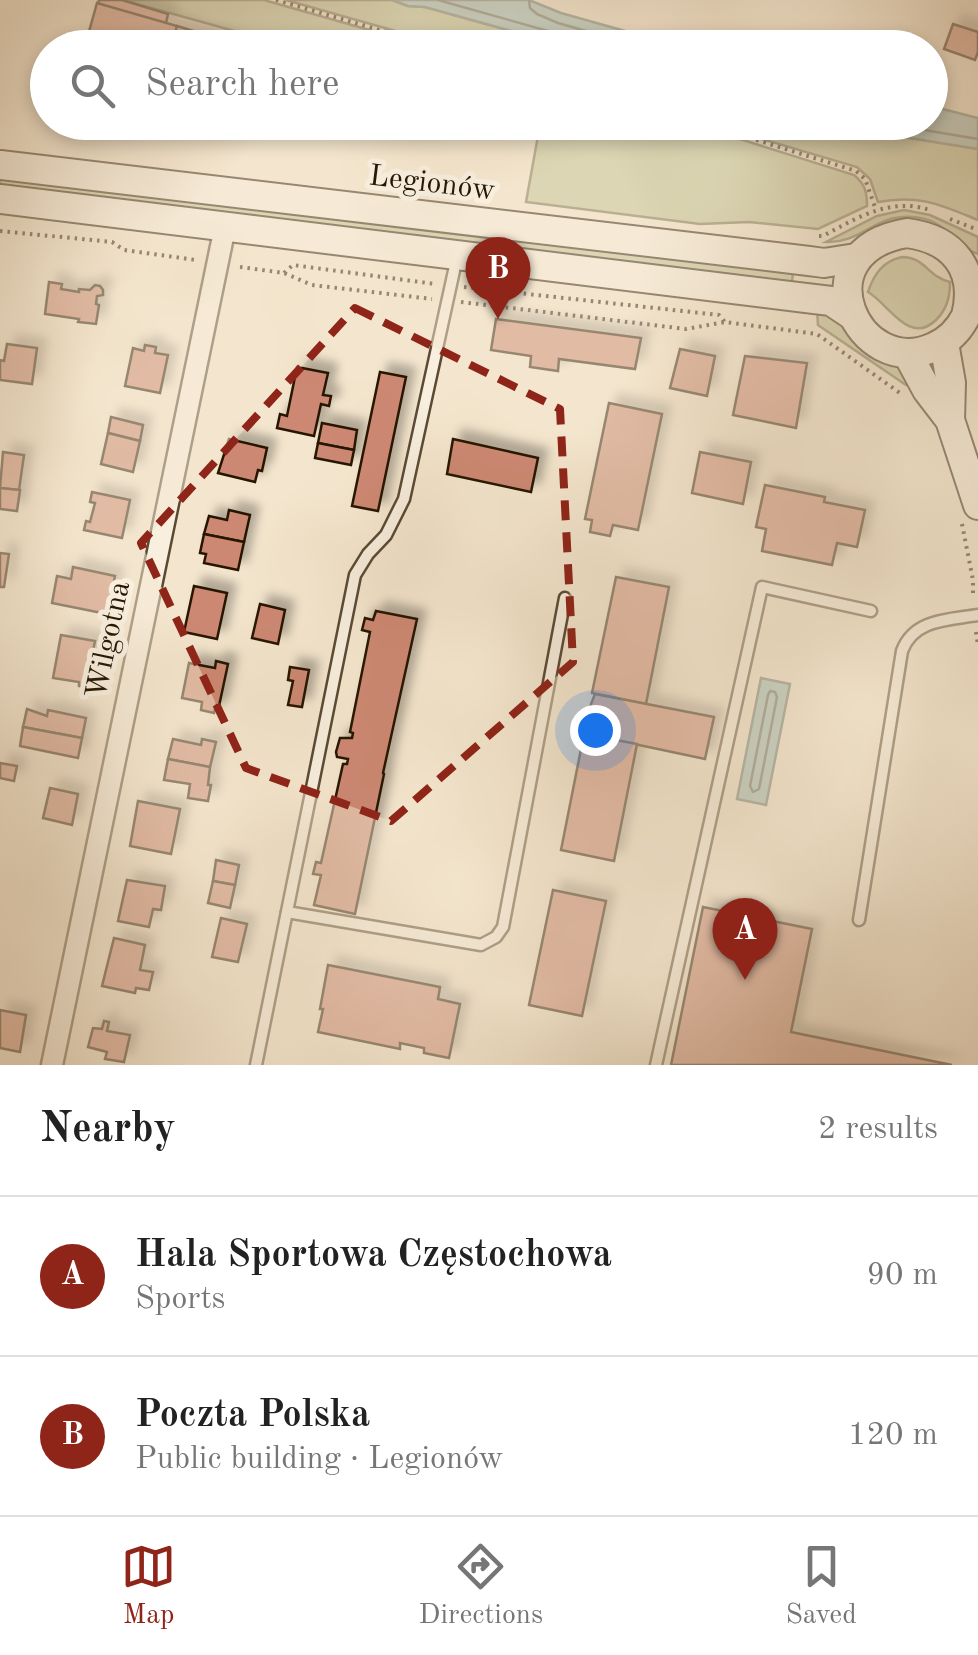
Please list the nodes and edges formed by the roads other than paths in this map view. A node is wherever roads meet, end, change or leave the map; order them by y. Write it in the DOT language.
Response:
graph roads {
  1 [pos="0,165"];
  2 [pos="0,199"];
  3 [pos="225,227"];
  4 [pos="457,256"];
  5 [pos="856,258"];
  6 [pos="972,263"];
  7 [pos="852,315"];
  8 [pos="961,329"];
  9 [pos="907,353"];
  10 [pos="950,420"];
  11 [pos="978,505"];
  12 [pos="565,598"];
  13 [pos="871,612"];
  14 [pos="977,621"];
  15 [pos="287,912"];
  16 [pos="859,920"];
  17 [pos="52,1065"];
  18 [pos="256,1065"];
  19 [pos="656,1065"];
  1 -- 5 [label="street, Legionów"];
  2 -- 3 [label="street"];
  3 -- 4 [label="street"];
  3 -- 17 [label="street, Wilgotna"];
  4 -- 7 [label="street"];
  4 -- 15 [label="lane"];
  5 -- 6 [label="street"];
  5 -- 7 [label="street"];
  6 -- 8 [label="street"];
  7 -- 9 [label="street"];
  8 -- 9 [label="street"];
  8 -- 10 [label="street"];
  9 -- 10 [label="street"];
  10 -- 11 [label="street"];
  12 -- 15 [label="lane"];
  13 -- 19 [label="lane"];
  14 -- 16 [label="lane"];
  15 -- 18 [label="lane"];
}
